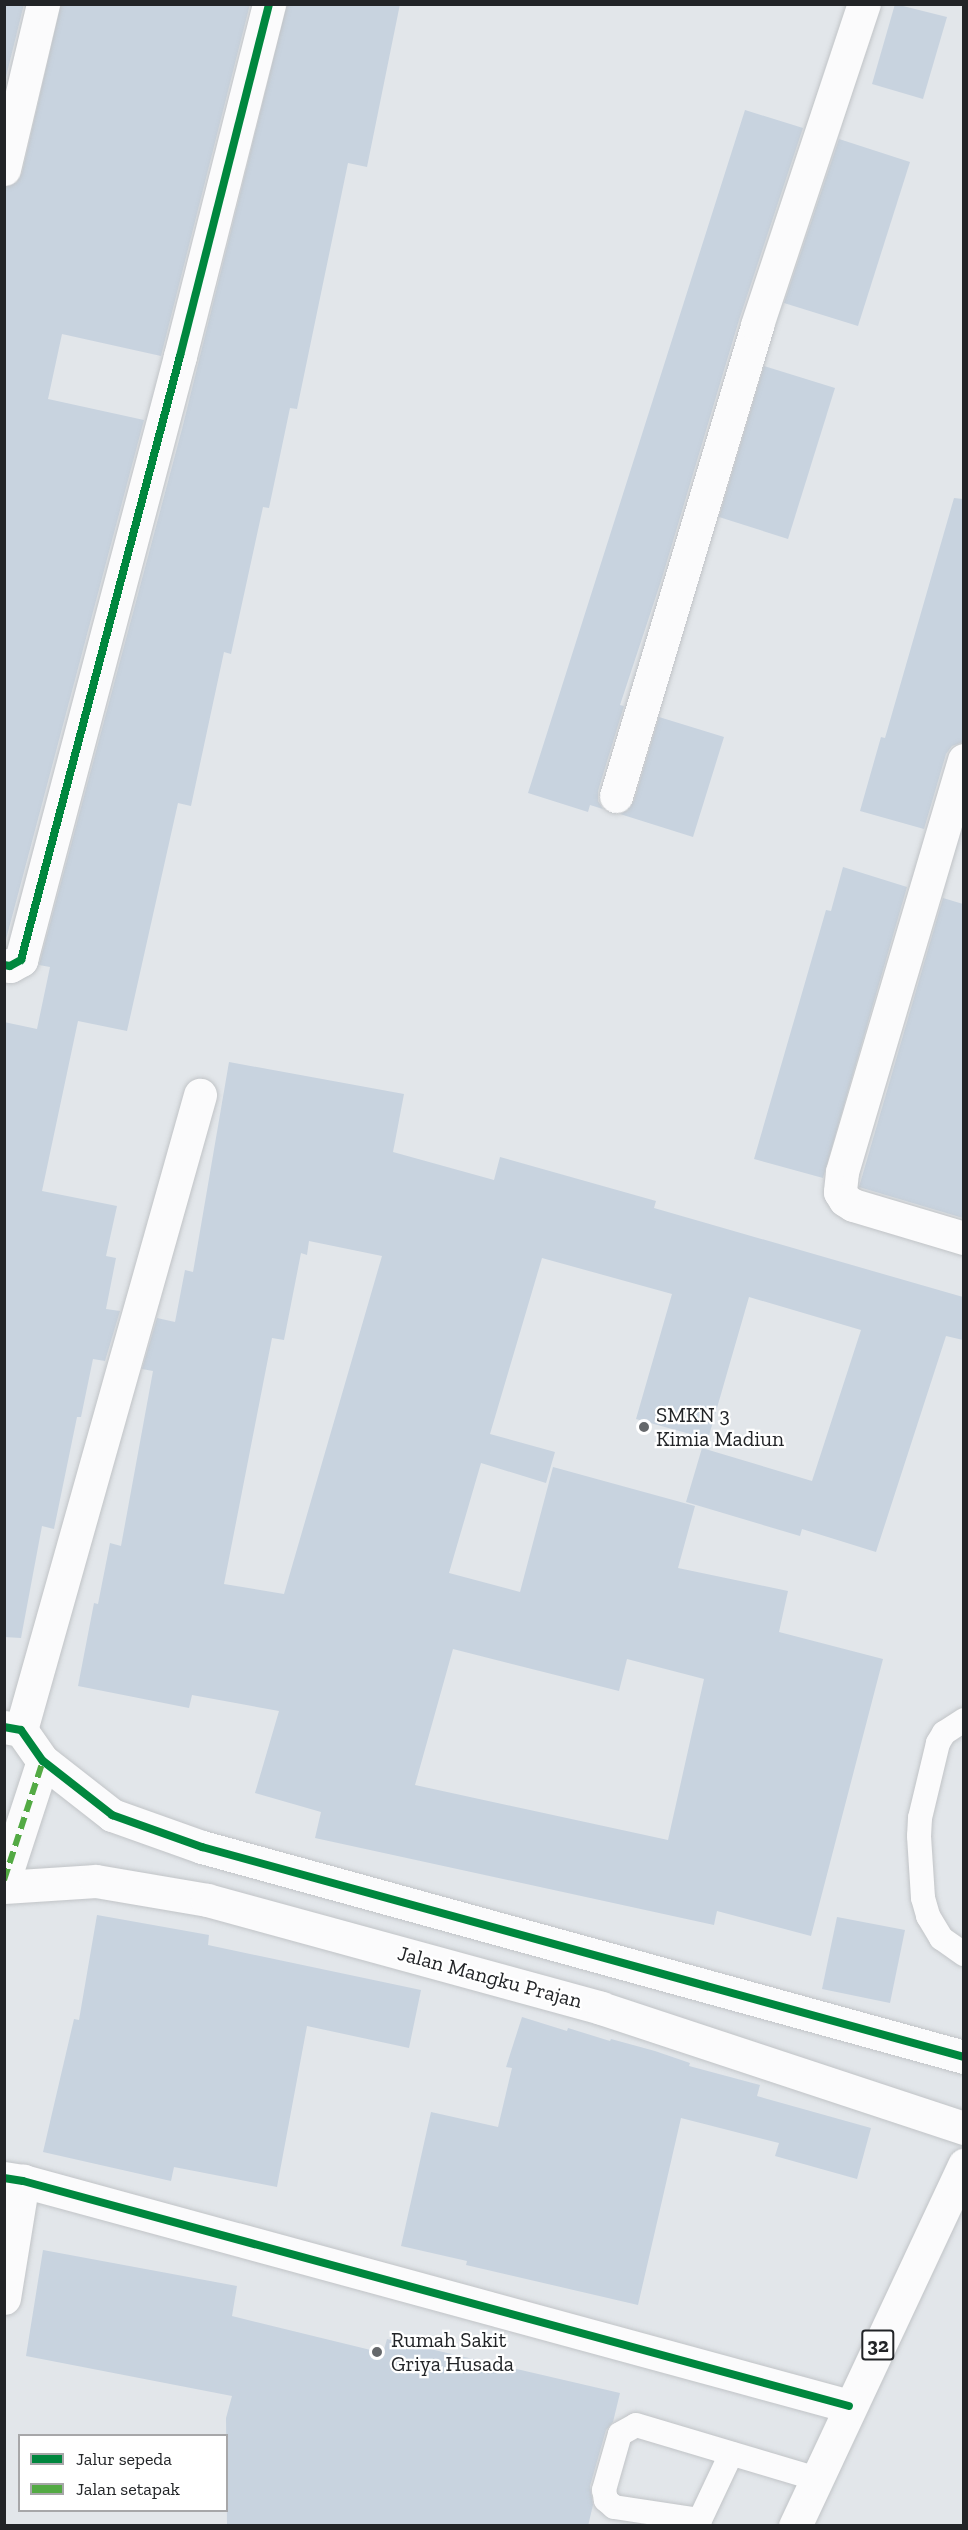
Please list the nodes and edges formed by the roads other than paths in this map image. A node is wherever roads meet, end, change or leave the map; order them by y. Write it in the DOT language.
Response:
graph roads {
  1 [pos="44,4"];
  2 [pos="269,4"];
  3 [pos="864,4"];
  4 [pos="4,169"];
  5 [pos="963,760"];
  6 [pos="616,796"];
  7 [pos="4,965"];
  8 [pos="200,1095"];
  9 [pos="963,1238"];
  10 [pos="963,1720"];
  11 [pos="13,1729"];
  12 [pos="43,1761"];
  13 [pos="4,1880"];
  14 [pos="4,1887"];
  15 [pos="963,1954"];
  16 [pos="963,2057"];
  17 [pos="963,2128"];
  18 [pos="963,2164"];
  19 [pos="14,2179"];
  20 [pos="4,2298"];
  21 [pos="849,2406"];
  22 [pos="731,2454"];
  23 [pos="817,2479"];
  24 [pos="699,2523"];
  25 [pos="795,2526"];
  1 -- 4 [label="main road"];
  2 -- 7 [label="main road"];
  3 -- 6 [label="main road"];
  5 -- 9 [label="main road"];
  8 -- 11 [label="main road"];
  10 -- 15 [label="lane"];
  11 -- 12 [label="main road"];
  12 -- 13 [label="main road"];
  12 -- 16 [label="main road"];
  14 -- 17 [label="main road, Jalan Mangku Prajan"];
  18 -- 21 [label="main road, 32"];
  19 -- 20 [label="main road"];
  19 -- 21 [label="main road"];
  21 -- 23 [label="main road, 32"];
  22 -- 23 [label="lane"];
  22 -- 24 [label="lane"];
  22 -- 24 [label="lane"];
  23 -- 25 [label="main road, 32"];
}
